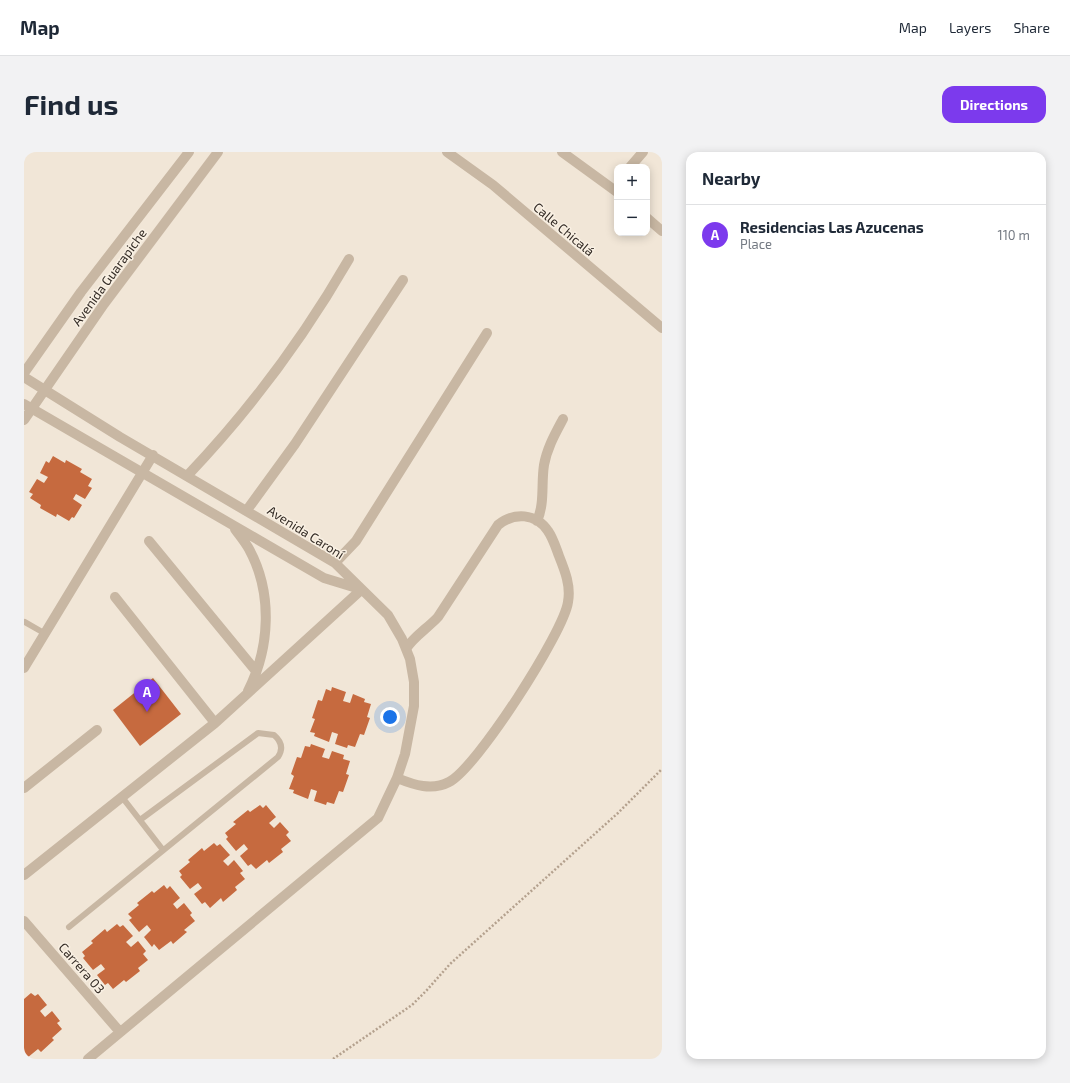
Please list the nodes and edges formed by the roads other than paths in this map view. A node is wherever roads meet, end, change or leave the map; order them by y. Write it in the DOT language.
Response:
graph roads {
  1 [pos="189,152"];
  2 [pos="218,152"];
  3 [pos="447,152"];
  4 [pos="562,152"];
  5 [pos="643,152"];
  6 [pos="633,164"];
  7 [pos="614,186"];
  8 [pos="650,221"];
  9 [pos="662,231"];
  10 [pos="349,259"];
  11 [pos="403,280"];
  12 [pos="662,328"];
  13 [pos="487,333"];
  14 [pos="24,373"];
  15 [pos="24,377"];
  16 [pos="44,391"];
  17 [pos="28,406"];
  18 [pos="563,419"];
  19 [pos="24,420"];
  20 [pos="152,455"];
  21 [pos="141,473"];
  22 [pos="187,476"];
  23 [pos="247,510"];
  24 [pos="537,521"];
  25 [pos="233,526"];
  26 [pos="149,541"];
  27 [pos="335,563"];
  28 [pos="361,590"];
  29 [pos="115,597"];
  30 [pos="25,622"];
  31 [pos="44,633"];
  32 [pos="406,649"];
  33 [pos="24,668"];
  34 [pos="256,672"];
  35 [pos="245,697"];
  36 [pos="215,723"];
  37 [pos="97,730"];
  38 [pos="397,778"];
  39 [pos="24,788"];
  40 [pos="122,797"];
  41 [pos="140,820"];
  42 [pos="163,850"];
  43 [pos="24,875"];
  44 [pos="24,921"];
  45 [pos="69,927"];
  46 [pos="120,1032"];
  47 [pos="88,1059"];
  1 -- 14 [label="street, Avenida Guarapiche"];
  2 -- 16 [label="street, Avenida Guarapiche"];
  3 -- 12 [label="street, Calle Chicalá"];
  4 -- 7 [label="street"];
  5 -- 6 [label="street"];
  8 -- 9 [label="street"];
  10 -- 22 [label="street"];
  11 -- 23 [label="street"];
  13 -- 27 [label="street"];
  15 -- 16 [label="street, Avenida Caroní"];
  16 -- 17 [label="street, Avenida Guarapiche"];
  16 -- 20 [label="street, Avenida Caroní"];
  17 -- 19 [label="street, Avenida Guarapiche"];
  17 -- 21 [label="street"];
  18 -- 24 [label="street"];
  20 -- 21 [label="street"];
  20 -- 22 [label="street, Avenida Caroní"];
  21 -- 25 [label="street"];
  21 -- 31 [label="street"];
  22 -- 23 [label="street, Avenida Caroní"];
  23 -- 27 [label="street, Avenida Caroní"];
  24 -- 32 [label="street"];
  24 -- 38 [label="street"];
  25 -- 28 [label="street"];
  25 -- 34 [label="street"];
  26 -- 34 [label="street"];
  27 -- 28 [label="street, Avenida Caroní"];
  28 -- 32 [label="street, Avenida Caroní"];
  28 -- 35 [label="street"];
  29 -- 36 [label="street"];
  30 -- 31 [label="lane"];
  31 -- 33 [label="street"];
  32 -- 38 [label="street, Avenida Caroní"];
  34 -- 35 [label="street"];
  35 -- 36 [label="street"];
  36 -- 40 [label="street"];
  37 -- 39 [label="street"];
  38 -- 46 [label="street, Avenida Caroní"];
  40 -- 41 [label="lane"];
  40 -- 43 [label="street"];
  41 -- 42 [label="lane"];
  41 -- 42 [label="lane"];
  42 -- 45 [label="lane"];
  44 -- 46 [label="street, Carrera 03"];
  46 -- 47 [label="street, Avenida Caroní"];
}
